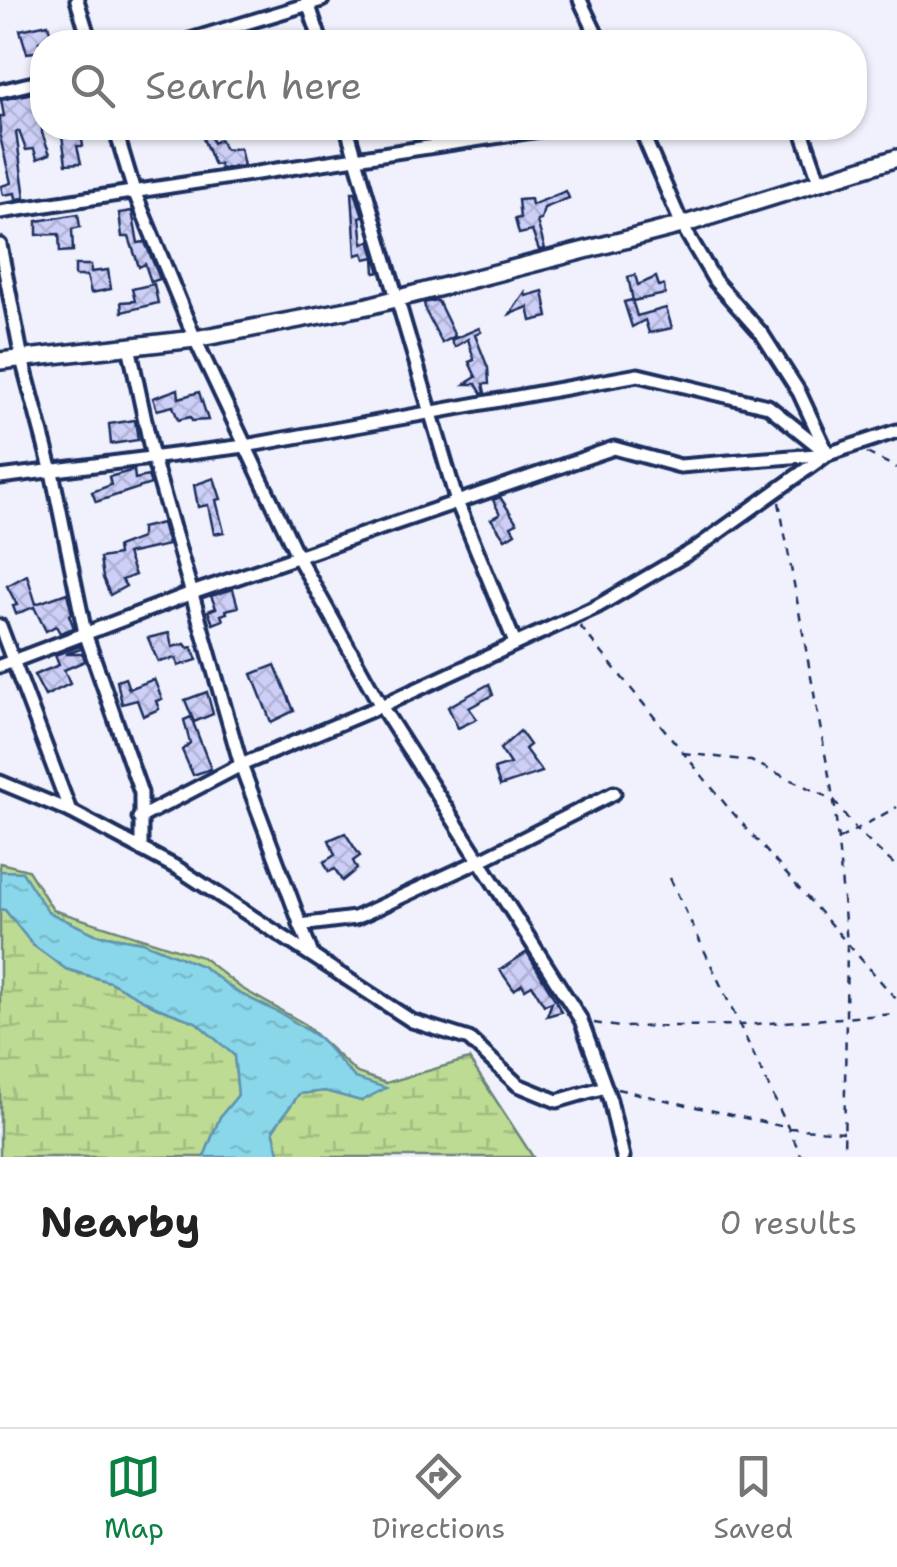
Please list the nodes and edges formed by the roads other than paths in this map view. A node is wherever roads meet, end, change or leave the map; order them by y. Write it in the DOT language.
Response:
graph roads {
  1 [pos="76,0"];
  2 [pos="322,0"];
  3 [pos="580,0"];
  4 [pos="308,2"];
  5 [pos="86,30"];
  6 [pos="220,30"];
  7 [pos="317,30"];
  8 [pos="594,30"];
  9 [pos="30,84"];
  10 [pos="0,91"];
  11 [pos="119,140"];
  12 [pos="350,140"];
  13 [pos="478,140"];
  14 [pos="645,140"];
  15 [pos="805,140"];
  16 [pos="897,158"];
  17 [pos="356,160"];
  18 [pos="819,180"];
  19 [pos="134,191"];
  20 [pos="0,212"];
  21 [pos="682,225"];
  22 [pos="0,245"];
  23 [pos="398,298"];
  24 [pos="195,339"];
  25 [pos="129,346"];
  26 [pos="22,359"];
  27 [pos="0,361"];
  28 [pos="433,414"];
  29 [pos="897,431"];
  30 [pos="245,446"];
  31 [pos="828,454"];
  32 [pos="153,458"];
  33 [pos="52,472"];
  34 [pos="0,477"];
  35 [pos="457,502"];
  36 [pos="298,557"];
  37 [pos="192,593"];
  38 [pos="0,626"];
  39 [pos="84,633"];
  40 [pos="515,643"];
  41 [pos="6,664"];
  42 [pos="381,706"];
  43 [pos="241,766"];
  44 [pos="0,782"];
  45 [pos="614,794"];
  46 [pos="70,811"];
  47 [pos="139,818"];
  48 [pos="141,849"];
  49 [pos="479,861"];
  50 [pos="300,925"];
  51 [pos="312,956"];
  52 [pos="605,1086"];
  53 [pos="623,1157"];
  1 -- 5 [label="street"];
  2 -- 4 [label="street"];
  3 -- 8 [label="street"];
  4 -- 6 [label="street"];
  4 -- 7 [label="street"];
  9 -- 10 [label="street"];
  11 -- 19 [label="street"];
  12 -- 17 [label="street"];
  13 -- 17 [label="street"];
  14 -- 21 [label="street"];
  15 -- 18 [label="street"];
  16 -- 18 [label="main road"];
  17 -- 19 [label="street"];
  17 -- 23 [label="street"];
  18 -- 21 [label="main road"];
  19 -- 20 [label="street"];
  19 -- 24 [label="street"];
  21 -- 23 [label="main road"];
  21 -- 31 [label="street"];
  22 -- 26 [label="street"];
  23 -- 24 [label="main road"];
  23 -- 28 [label="street"];
  24 -- 25 [label="main road"];
  24 -- 30 [label="street"];
  25 -- 26 [label="main road"];
  25 -- 32 [label="street"];
  26 -- 27 [label="main road"];
  26 -- 33 [label="street"];
  28 -- 30 [label="street"];
  28 -- 31 [label="street"];
  28 -- 35 [label="street"];
  29 -- 31 [label="street"];
  30 -- 32 [label="street"];
  30 -- 36 [label="street"];
  31 -- 35 [label="street"];
  31 -- 40 [label="street"];
  32 -- 33 [label="street"];
  32 -- 37 [label="street"];
  33 -- 34 [label="street"];
  33 -- 39 [label="street"];
  35 -- 36 [label="street"];
  35 -- 40 [label="street"];
  36 -- 37 [label="street"];
  36 -- 42 [label="street"];
  37 -- 39 [label="street"];
  37 -- 43 [label="street"];
  38 -- 41 [label="street"];
  39 -- 41 [label="street"];
  39 -- 47 [label="street"];
  40 -- 42 [label="street"];
  41 -- 46 [label="street"];
  42 -- 43 [label="street"];
  42 -- 49 [label="street"];
  43 -- 47 [label="street"];
  43 -- 50 [label="street"];
  44 -- 46 [label="street"];
  45 -- 49 [label="street"];
  46 -- 48 [label="street"];
  47 -- 48 [label="street"];
  48 -- 51 [label="street"];
  49 -- 50 [label="street"];
  49 -- 52 [label="street"];
  50 -- 51 [label="street"];
  51 -- 52 [label="street"];
  52 -- 53 [label="street"];
}
